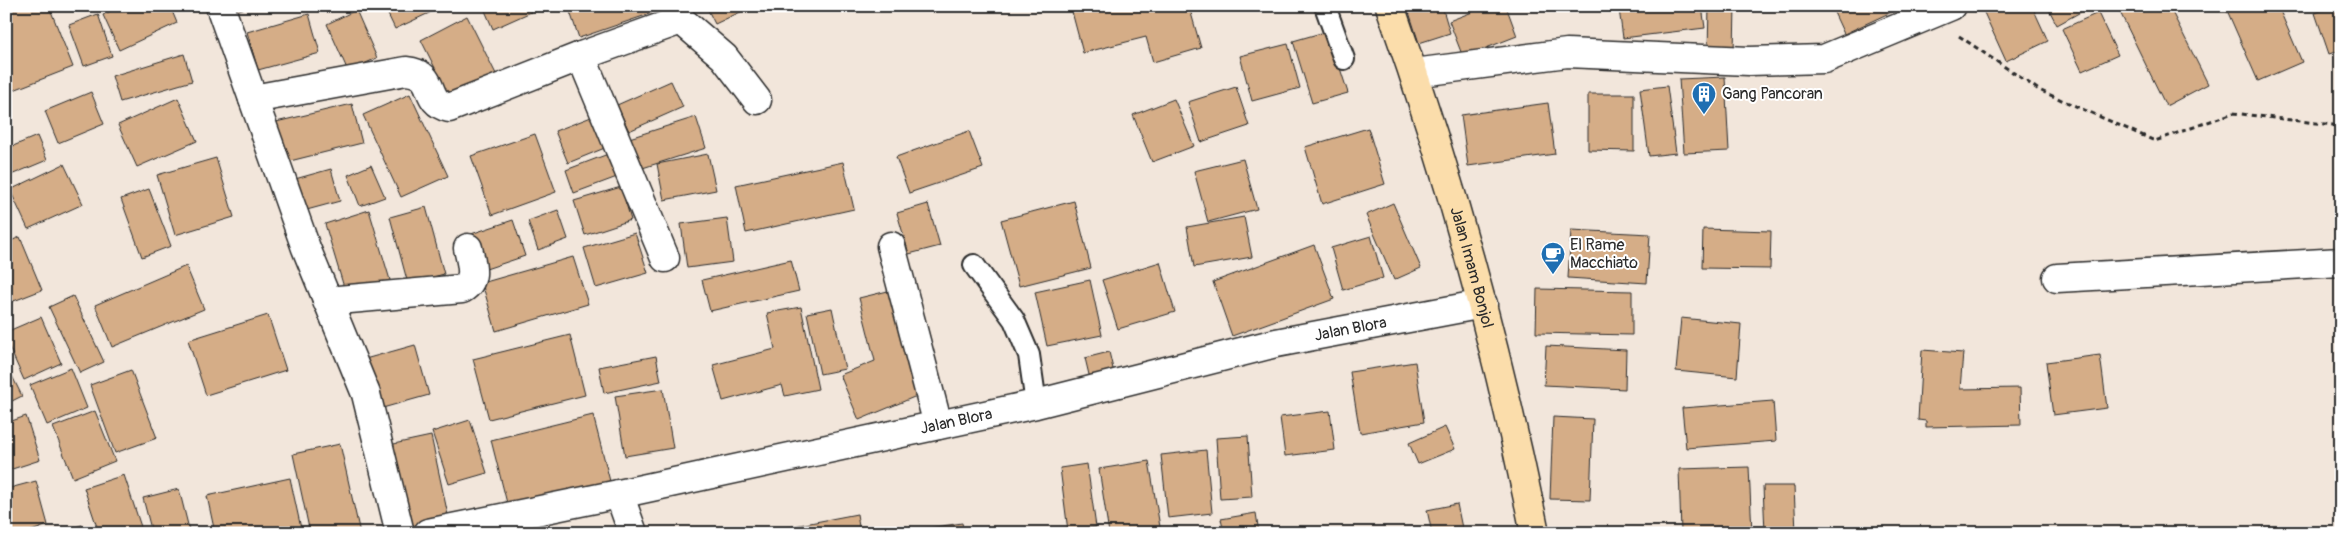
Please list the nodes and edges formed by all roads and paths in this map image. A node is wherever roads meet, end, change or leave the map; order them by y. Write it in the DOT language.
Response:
graph roads {
  1 [pos="220,6"];
  2 [pos="1325,6"];
  3 [pos="1390,6"];
  4 [pos="1935,10"];
  5 [pos="677,13"];
  6 [pos="581,56"];
  7 [pos="1344,59"];
  8 [pos="1414,73"];
  9 [pos="253,99"];
  10 [pos="757,100"];
  11 [pos="2341,126"];
  12 [pos="891,246"];
  13 [pos="468,248"];
  14 [pos="665,258"];
  15 [pos="2341,262"];
  16 [pos="974,265"];
  17 [pos="2057,278"];
  18 [pos="327,301"];
  19 [pos="1483,304"];
  20 [pos="1036,404"];
  21 [pos="938,424"];
  22 [pos="619,494"];
  23 [pos="400,533"];
  24 [pos="428,533"];
  25 [pos="633,533"];
  26 [pos="1535,533"];
  1 -- 9 [label="street"];
  2 -- 7 [label="lane"];
  3 -- 8 [label="highway, Jalan Imam Bonjol"];
  4 -- 8 [label="street"];
  4 -- 11 [label="path"];
  5 -- 6 [label="street"];
  5 -- 10 [label="street"];
  6 -- 9 [label="street"];
  6 -- 14 [label="street"];
  8 -- 19 [label="highway, Jalan Imam Bonjol"];
  9 -- 18 [label="street"];
  12 -- 21 [label="street"];
  13 -- 18 [label="street"];
  15 -- 17 [label="street"];
  16 -- 20 [label="lane"];
  18 -- 23 [label="street"];
  19 -- 20 [label="street, Jalan Blora"];
  19 -- 26 [label="highway, Jalan Imam Bonjol"];
  20 -- 21 [label="street, Jalan Blora"];
  21 -- 22 [label="street, Jalan Blora"];
  22 -- 24 [label="street, Jalan Blora"];
  22 -- 25 [label="street"];
}
